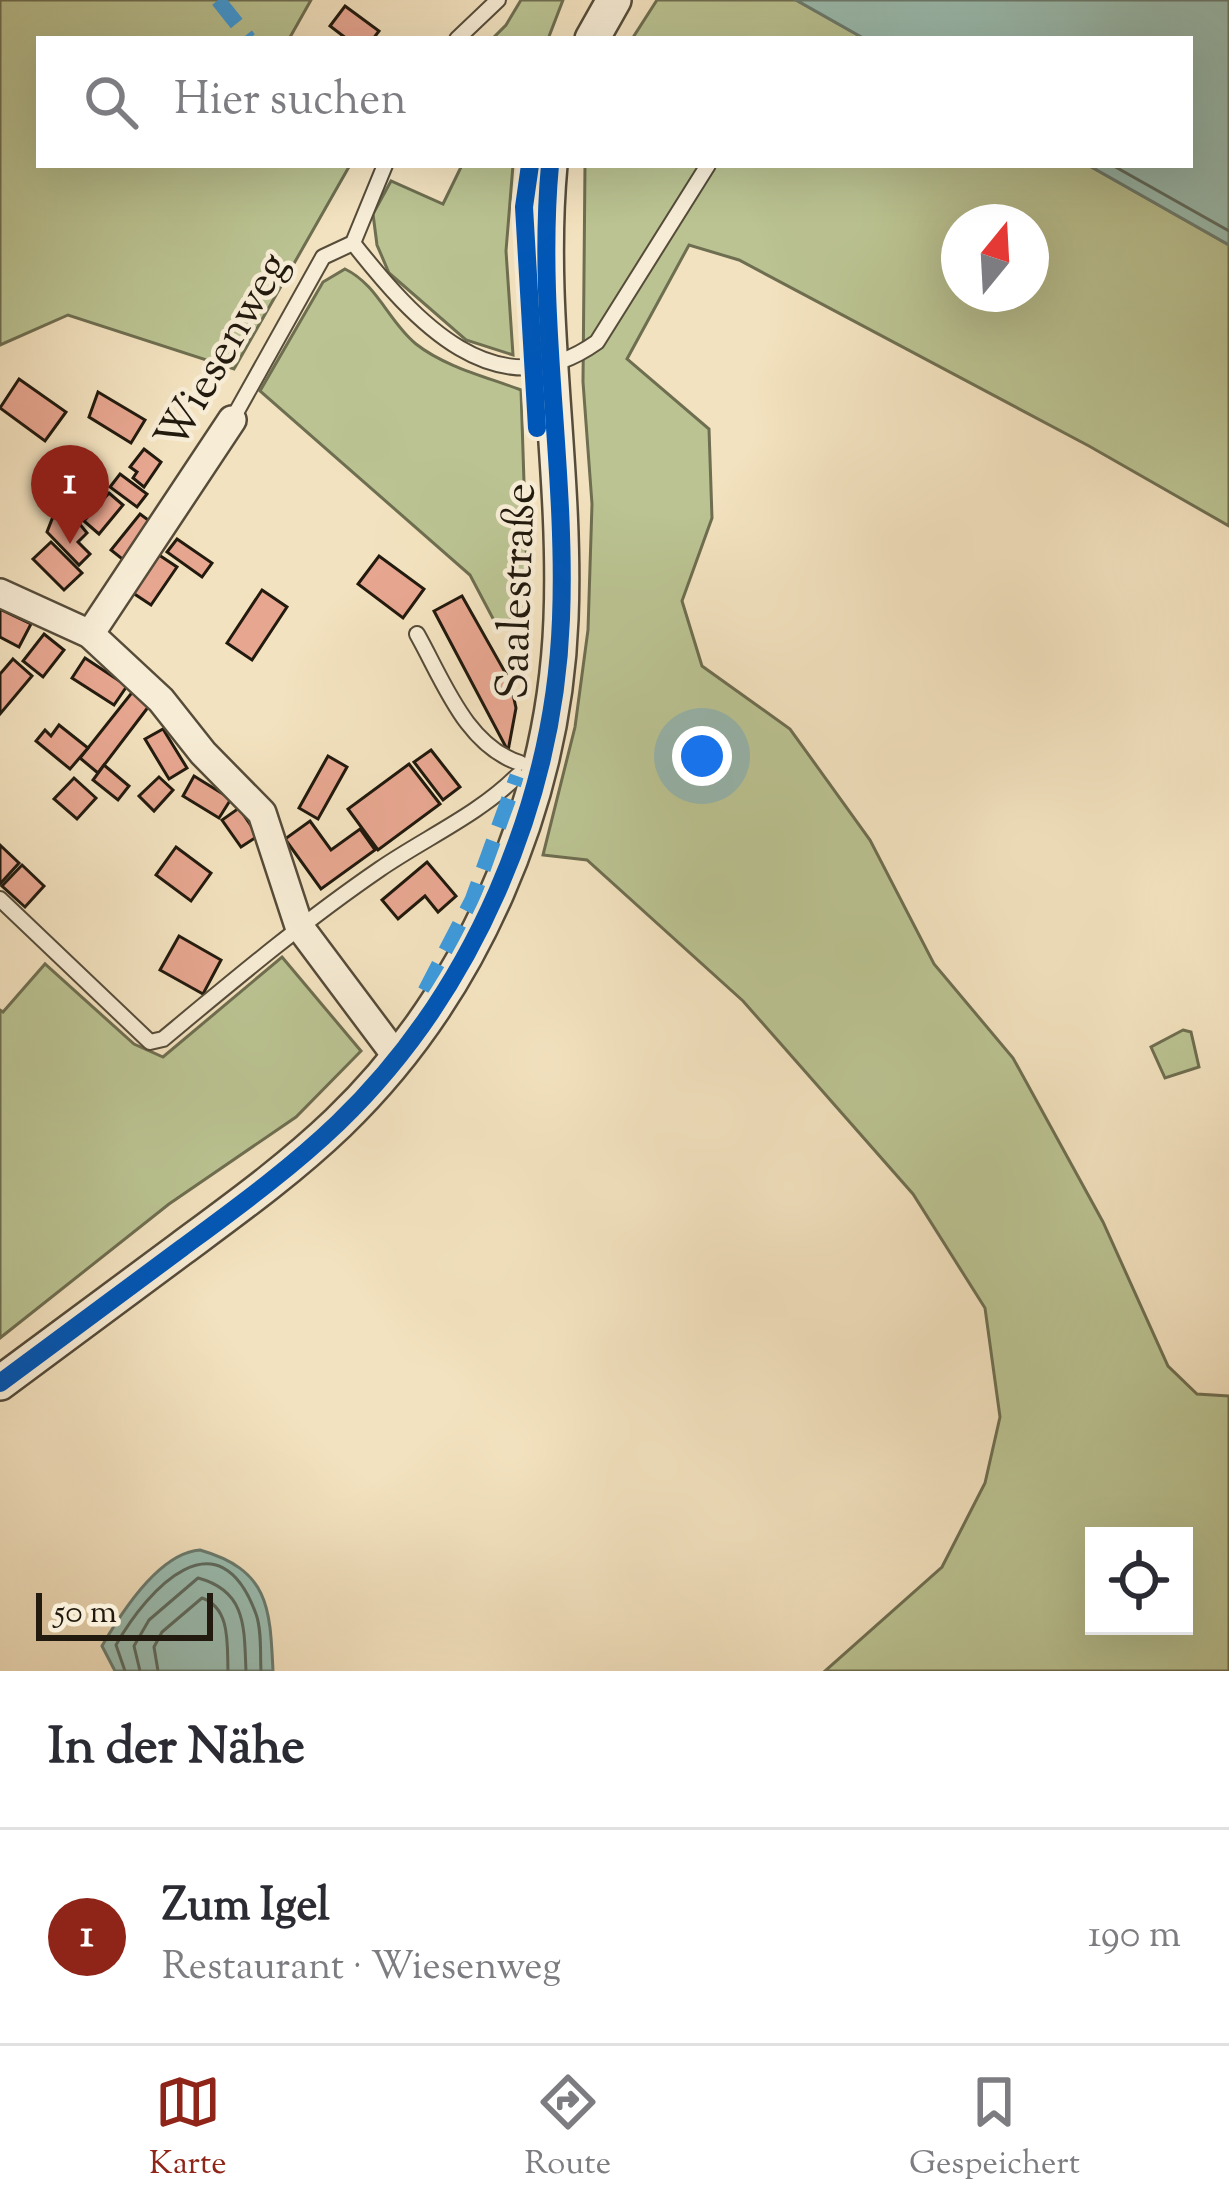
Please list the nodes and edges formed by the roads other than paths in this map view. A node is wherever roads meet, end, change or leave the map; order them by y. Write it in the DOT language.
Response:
graph roads {
  1 [pos="498,0"];
  2 [pos="614,0"];
  3 [pos="460,36"];
  4 [pos="594,36"];
  5 [pos="385,168"];
  6 [pos="550,168"];
  7 [pos="706,168"];
  8 [pos="353,243"];
  9 [pos="553,365"];
  10 [pos="232,420"];
  11 [pos="0,593"];
  12 [pos="90,634"];
  13 [pos="417,634"];
  14 [pos="526,773"];
  15 [pos="0,899"];
  16 [pos="299,926"];
  17 [pos="397,1057"];
  18 [pos="0,1383"];
  1 -- 3 [label="lane"];
  2 -- 4 [label="street"];
  5 -- 8 [label="lane, Wiesenweg"];
  6 -- 9 [label="street, Saalestraße"];
  7 -- 9 [label="lane"];
  8 -- 9 [label="lane, Wiesenweg"];
  8 -- 10 [label="lane, Wiesenweg"];
  9 -- 14 [label="street, Saalestraße"];
  10 -- 12 [label="street, Wiesenweg"];
  11 -- 12 [label="street"];
  12 -- 16 [label="street"];
  13 -- 14 [label="lane"];
  14 -- 16 [label="lane"];
  14 -- 17 [label="street, Saalestraße"];
  15 -- 16 [label="lane"];
  16 -- 17 [label="street"];
  17 -- 18 [label="street, Saalestraße"];
}
